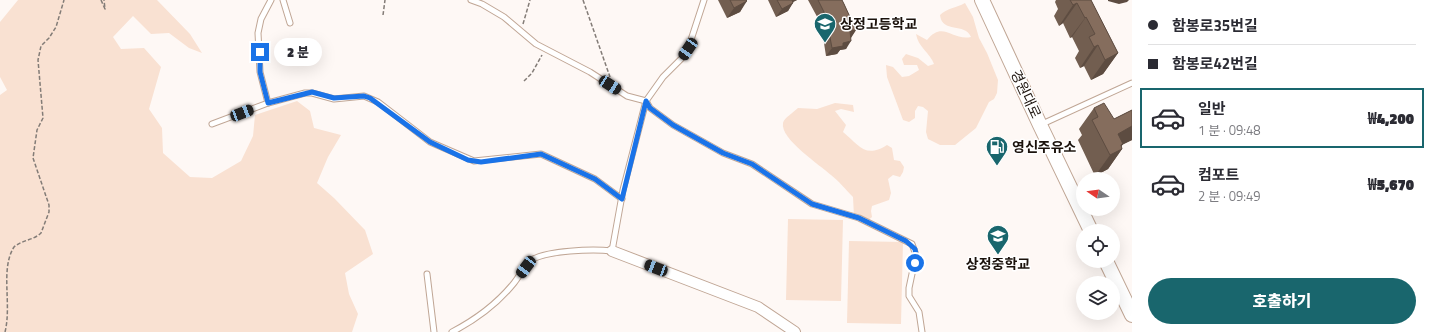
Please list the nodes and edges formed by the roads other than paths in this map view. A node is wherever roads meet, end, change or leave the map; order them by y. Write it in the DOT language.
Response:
graph roads {
  1 [pos="271,0"];
  2 [pos="283,0"];
  3 [pos="471,0"];
  4 [pos="704,0"];
  5 [pos="982,0"];
  6 [pos="290,23"];
  7 [pos="1132,83"];
  8 [pos="646,101"];
  9 [pos="268,103"];
  10 [pos="212,124"];
  11 [pos="1040,125"];
  12 [pos="622,199"];
  13 [pos="1088,224"];
  14 [pos="612,251"];
  15 [pos="1109,268"];
  16 [pos="427,274"];
  17 [pos="1132,315"];
  18 [pos="434,332"];
  19 [pos="452,332"];
  20 [pos="795,332"];
  21 [pos="922,332"];
  1 -- 9 [label="lane"];
  2 -- 6 [label="lane"];
  3 -- 8 [label="lane"];
  4 -- 8 [label="lane"];
  5 -- 11 [label="main road, 경원대로"];
  7 -- 11 [label="lane"];
  8 -- 12 [label="lane"];
  8 -- 21 [label="lane"];
  9 -- 10 [label="lane"];
  9 -- 12 [label="lane"];
  11 -- 13 [label="main road, 경원대로"];
  12 -- 14 [label="lane"];
  14 -- 19 [label="lane"];
  14 -- 20 [label="street"];
  15 -- 17 [label="main road"];
  16 -- 18 [label="lane"];
}
